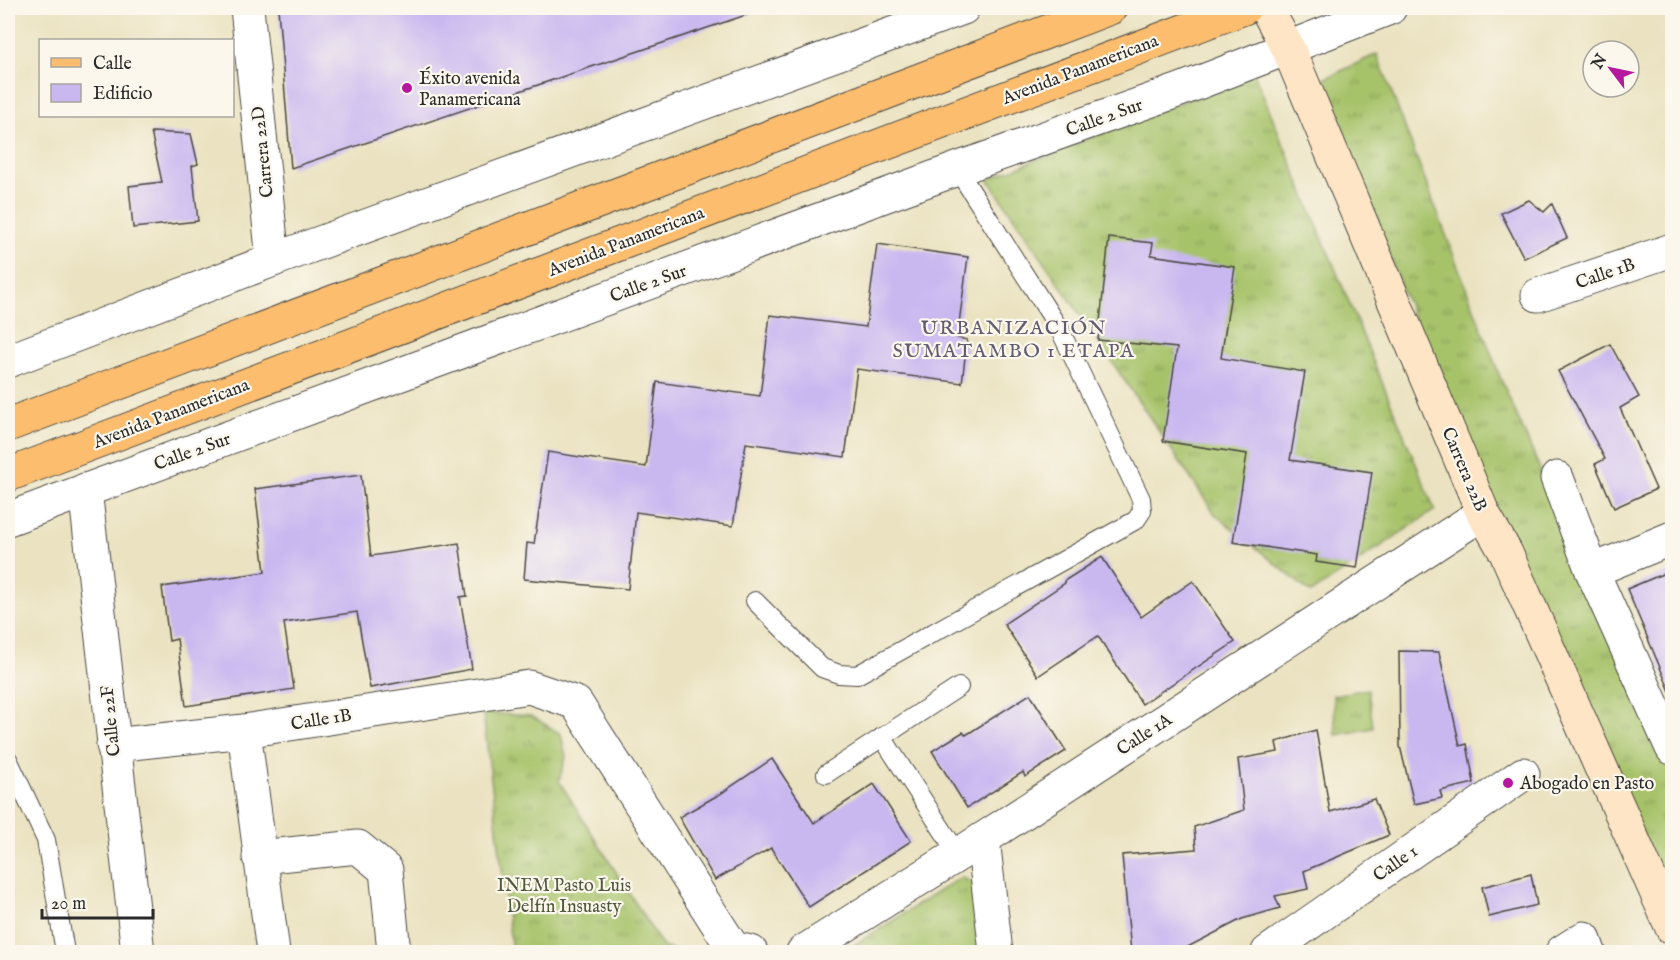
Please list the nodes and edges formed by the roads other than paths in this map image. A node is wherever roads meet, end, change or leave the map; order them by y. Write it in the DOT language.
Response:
graph roads {
  1 [pos="247,8"];
  2 [pos="963,8"];
  3 [pos="1110,8"];
  4 [pos="1244,8"];
  5 [pos="1266,8"];
  6 [pos="1390,8"];
  7 [pos="1288,48"];
  8 [pos="957,169"];
  9 [pos="1672,250"];
  10 [pos="273,260"];
  11 [pos="1538,295"];
  12 [pos="8,358"];
  13 [pos="8,425"];
  14 [pos="8,475"];
  15 [pos="1557,478"];
  16 [pos="85,490"];
  17 [pos="1483,513"];
  18 [pos="8,519"];
  19 [pos="1672,538"];
  20 [pos="1592,571"];
  21 [pos="755,601"];
  22 [pos="958,687"];
  23 [pos="244,731"];
  24 [pos="882,737"];
  25 [pos="113,745"];
  26 [pos="1672,748"];
  27 [pos="8,759"];
  28 [pos="826,774"];
  29 [pos="1523,774"];
  30 [pos="971,847"];
  31 [pos="259,857"];
  32 [pos="1672,928"];
  33 [pos="65,952"];
  34 [pos="138,952"];
  35 [pos="273,952"];
  36 [pos="394,952"];
  37 [pos="751,952"];
  38 [pos="803,952"];
  39 [pos="996,952"];
  40 [pos="1268,952"];
  1 -- 10 [label="street, Carrera 22D"];
  2 -- 10 [label="street"];
  3 -- 13 [label="main road"];
  4 -- 14 [label="main road, Avenida Panamericana"];
  5 -- 7 [label="street, Carrera 22B"];
  6 -- 7 [label="street, Calle 2 Sur"];
  7 -- 8 [label="street, Calle 2 Sur"];
  7 -- 17 [label="street, Carrera 22B"];
  8 -- 16 [label="street, Calle 2 Sur"];
  8 -- 21 [label="lane"];
  9 -- 11 [label="street, Calle 1B"];
  10 -- 12 [label="street"];
  15 -- 20 [label="street"];
  16 -- 18 [label="street, Calle 2 Sur"];
  16 -- 25 [label="street, Calle 22F"];
  17 -- 30 [label="street, Calle 1A"];
  17 -- 32 [label="street, Carrera 22B"];
  19 -- 20 [label="street"];
  20 -- 26 [label="street"];
  22 -- 24 [label="lane"];
  23 -- 25 [label="street, Calle 1B"];
  23 -- 31 [label="street"];
  23 -- 37 [label="street, Calle 1B"];
  24 -- 28 [label="lane"];
  24 -- 30 [label="lane"];
  25 -- 34 [label="street, Calle 22F"];
  27 -- 33 [label="lane"];
  29 -- 40 [label="street, Calle 1"];
  30 -- 38 [label="street, Calle 1A"];
  30 -- 39 [label="street"];
  31 -- 35 [label="street"];
  31 -- 36 [label="street"];
}
